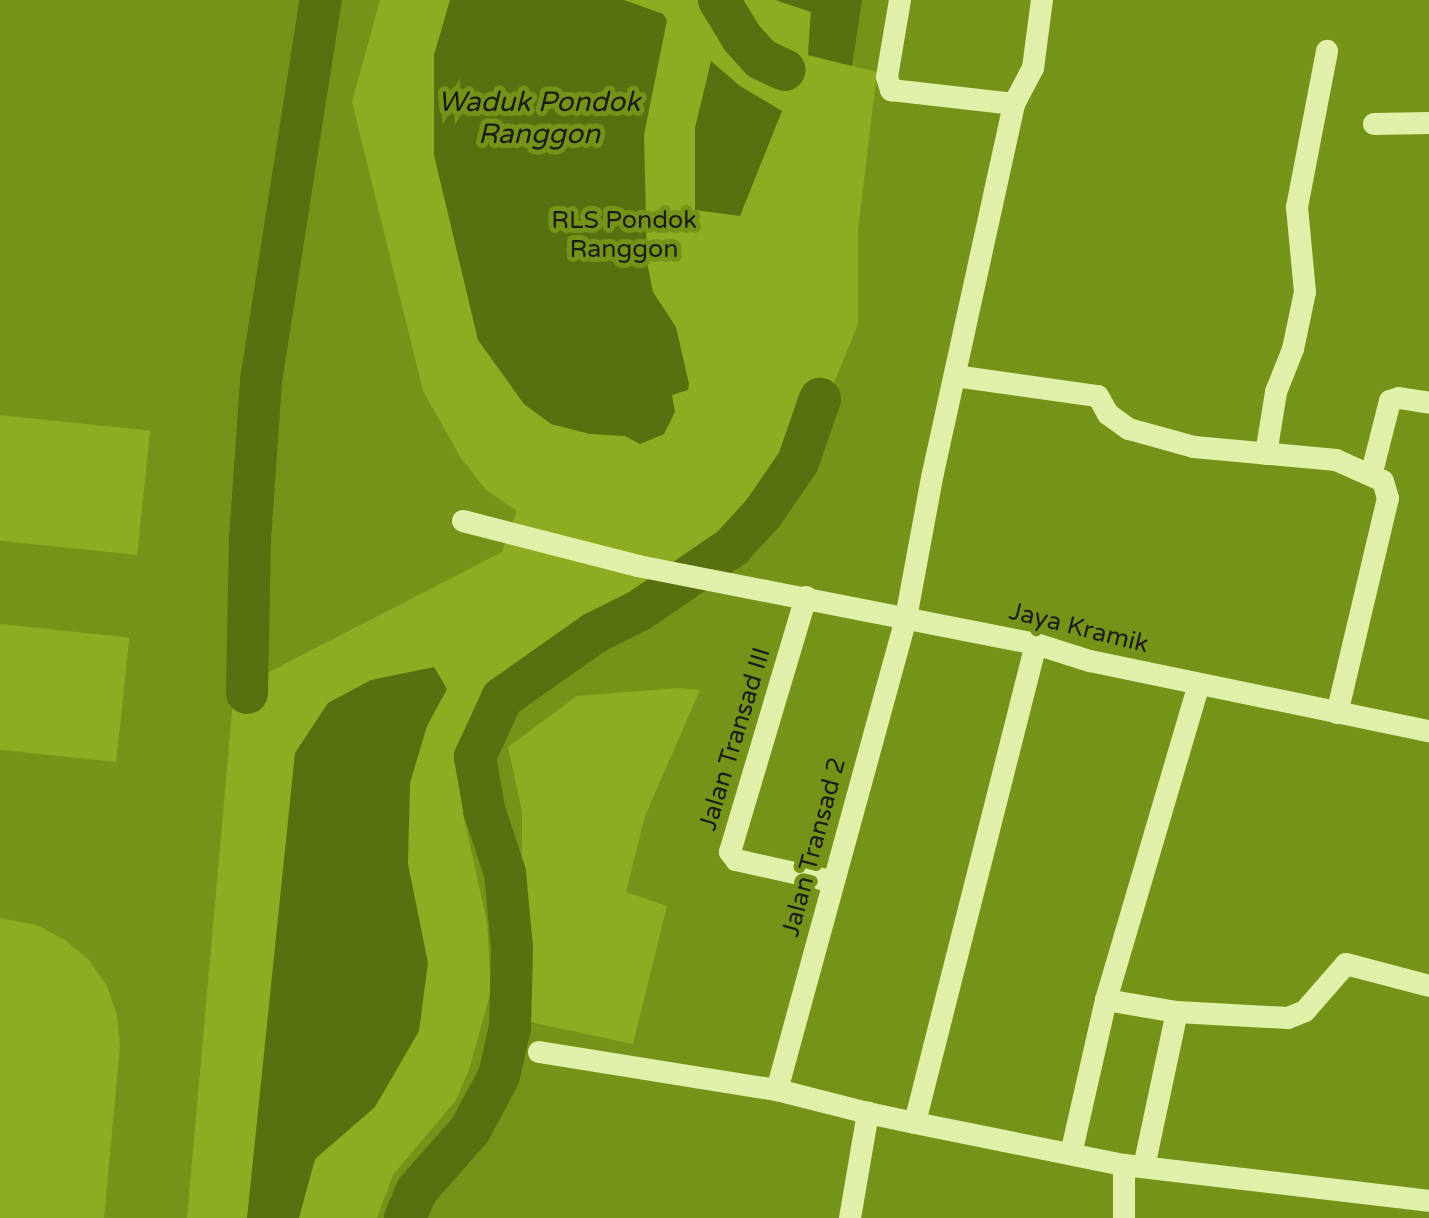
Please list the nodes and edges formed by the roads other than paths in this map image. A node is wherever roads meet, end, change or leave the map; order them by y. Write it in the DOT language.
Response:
graph roads {
  1 [pos="900,0"];
  2 [pos="1042,0"];
  3 [pos="1328,52"];
  4 [pos="1014,104"];
  5 [pos="1374,124"];
  6 [pos="1429,124"];
  7 [pos="955,376"];
  8 [pos="1429,402"];
  9 [pos="1266,454"];
  10 [pos="1372,472"];
  11 [pos="463,521"];
  12 [pos="806,596"];
  13 [pos="906,618"];
  14 [pos="1036,644"];
  15 [pos="1199,684"];
  16 [pos="1337,713"];
  17 [pos="1429,731"];
  18 [pos="832,882"];
  19 [pos="1429,986"];
  20 [pos="1106,1000"];
  21 [pos="1177,1012"];
  22 [pos="539,1052"];
  23 [pos="777,1090"];
  24 [pos="868,1113"];
  25 [pos="914,1123"];
  26 [pos="1071,1154"];
  27 [pos="1134,1166"];
  28 [pos="1429,1201"];
  29 [pos="850,1218"];
  30 [pos="1124,1218"];
  1 -- 4 [label="street"];
  2 -- 4 [label="street, Jalan Transad 2"];
  3 -- 9 [label="street"];
  4 -- 7 [label="street, Jalan Transad 2"];
  5 -- 6 [label="street"];
  7 -- 9 [label="street"];
  7 -- 13 [label="street, Jalan Transad 2"];
  8 -- 10 [label="street"];
  9 -- 10 [label="street"];
  10 -- 16 [label="street"];
  11 -- 12 [label="street, Jaya Kramik"];
  12 -- 13 [label="street, Jaya Kramik"];
  12 -- 18 [label="street, Jalan Transad III"];
  13 -- 14 [label="street, Jaya Kramik"];
  13 -- 18 [label="street, Jalan Transad 2"];
  14 -- 15 [label="street, Jaya Kramik"];
  14 -- 25 [label="street"];
  15 -- 16 [label="street, Jaya Kramik"];
  15 -- 20 [label="street"];
  16 -- 17 [label="street, Jaya Kramik"];
  18 -- 23 [label="street, Jalan Transad 2"];
  19 -- 21 [label="street"];
  20 -- 21 [label="street"];
  20 -- 26 [label="street"];
  21 -- 27 [label="street"];
  22 -- 23 [label="street"];
  23 -- 24 [label="street"];
  24 -- 25 [label="street"];
  24 -- 29 [label="street"];
  25 -- 26 [label="street"];
  26 -- 27 [label="street"];
  27 -- 28 [label="street"];
  27 -- 30 [label="street"];
}
